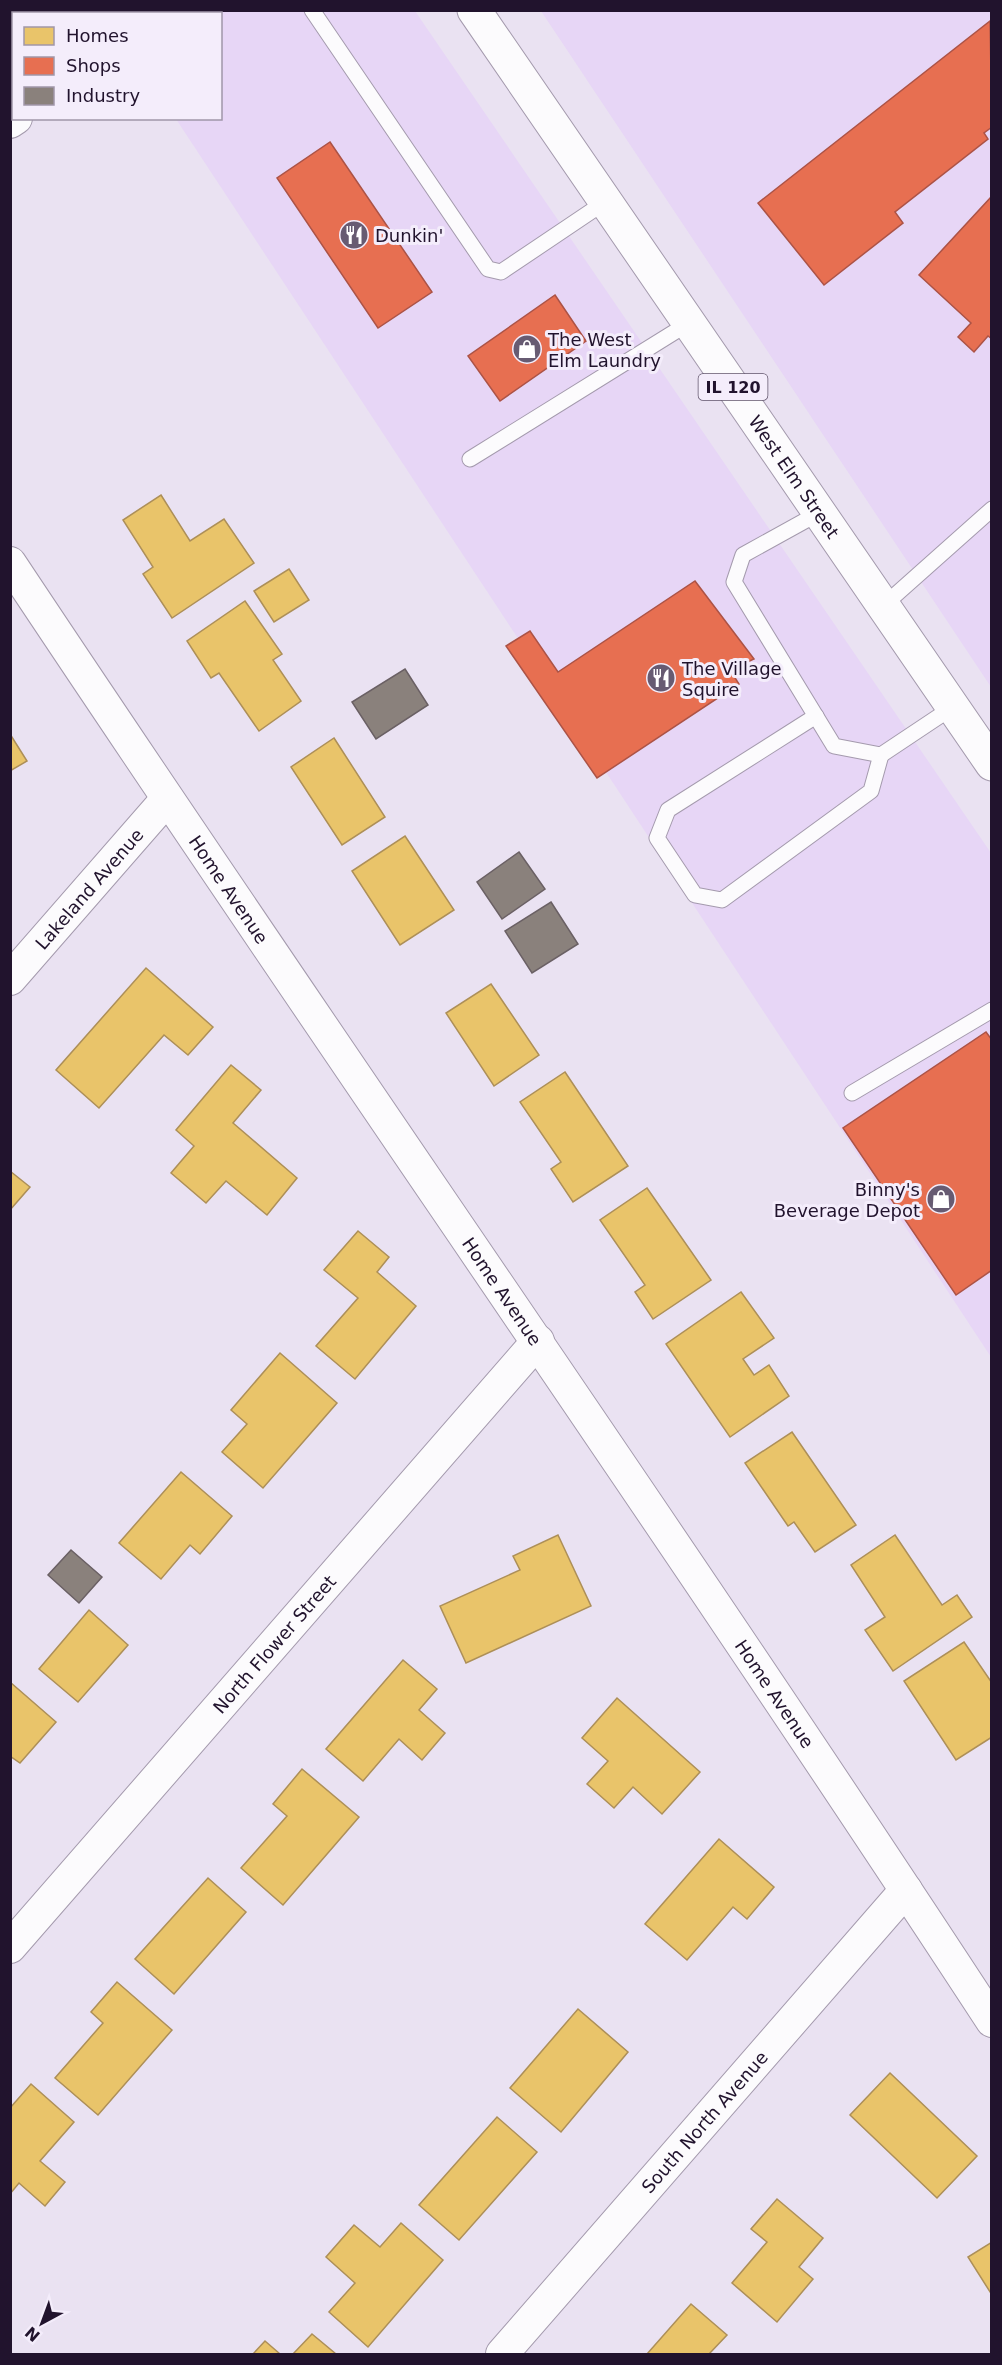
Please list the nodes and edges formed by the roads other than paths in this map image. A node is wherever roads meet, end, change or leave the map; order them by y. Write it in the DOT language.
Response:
graph roads {
  1 [pos="312,10"];
  2 [pos="474,10"];
  3 [pos="605,202"];
  4 [pos="689,323"];
  5 [pos="470,459"];
  6 [pos="992,509"];
  7 [pos="819,513"];
  8 [pos="10,563"];
  9 [pos="883,606"];
  10 [pos="953,708"];
  11 [pos="816,716"];
  12 [pos="881,755"];
  13 [pos="992,764"];
  14 [pos="167,799"];
  15 [pos="10,979"];
  16 [pos="992,1010"];
  17 [pos="852,1093"];
  18 [pos="538,1341"];
  19 [pos="906,1890"];
  20 [pos="10,1947"];
  21 [pos="992,2020"];
  22 [pos="502,2355"];
  1 -- 3 [label="lane"];
  2 -- 3 [label="main road, West Elm Street / IL 120"];
  3 -- 4 [label="main road, West Elm Street / IL 120"];
  4 -- 5 [label="lane"];
  4 -- 7 [label="main road, West Elm Street / IL 120"];
  6 -- 9 [label="lane"];
  7 -- 9 [label="main road, West Elm Street / IL 120"];
  7 -- 11 [label="lane"];
  8 -- 14 [label="street, Home Avenue"];
  9 -- 10 [label="main road, West Elm Street / IL 120"];
  10 -- 12 [label="lane"];
  10 -- 13 [label="main road, West Elm Street / IL 120"];
  11 -- 12 [label="lane"];
  11 -- 12 [label="lane"];
  14 -- 15 [label="street, Lakeland Avenue"];
  14 -- 18 [label="street, Home Avenue"];
  16 -- 17 [label="lane"];
  18 -- 19 [label="street, Home Avenue"];
  18 -- 20 [label="street, North Flower Street"];
  19 -- 21 [label="street, Home Avenue"];
  19 -- 22 [label="street, South North Avenue"];
}
